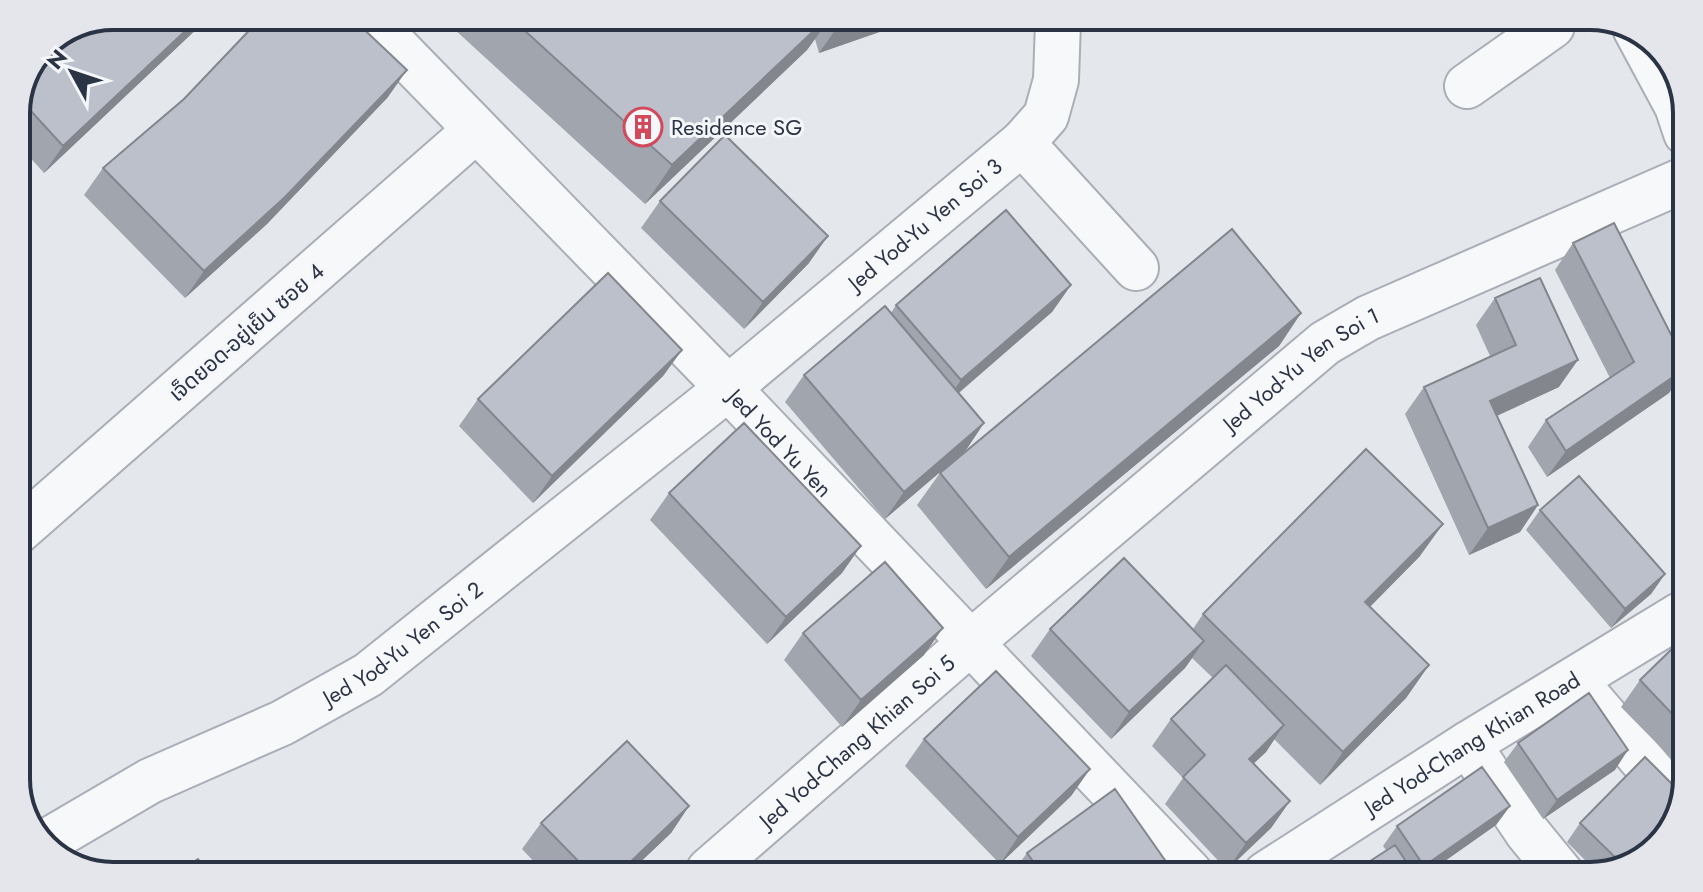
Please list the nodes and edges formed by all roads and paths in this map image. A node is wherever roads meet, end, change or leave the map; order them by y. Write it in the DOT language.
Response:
graph roads {
  1 [pos="380,30"];
  2 [pos="1058,30"];
  3 [pos="1546,30"];
  4 [pos="1651,57"];
  5 [pos="1467,86"];
  6 [pos="1670,93"];
  7 [pos="476,130"];
  8 [pos="1022,143"];
  9 [pos="1673,185"];
  10 [pos="1136,268"];
  11 [pos="728,388"];
  12 [pos="30,521"];
  13 [pos="1673,619"];
  14 [pos="969,644"];
  15 [pos="1574,680"];
  16 [pos="1468,744"];
  17 [pos="1671,794"];
  18 [pos="54,837"];
  19 [pos="718,862"];
  20 [pos="1179,862"];
  21 [pos="1285,862"];
  22 [pos="1552,862"];
  1 -- 7 [label="street, Jed Yod Yu Yen"];
  2 -- 8 [label="street, Jed Yod-Yu Yen Soi 3"];
  3 -- 5 [label="street"];
  4 -- 6 [label="street"];
  7 -- 11 [label="street, Jed Yod Yu Yen"];
  7 -- 12 [label="street, เจ็ดยอด-อยู่เย็น ซอย 4"];
  8 -- 10 [label="street"];
  8 -- 11 [label="street, Jed Yod-Yu Yen Soi 3"];
  9 -- 14 [label="street, Jed Yod-Yu Yen Soi 1"];
  11 -- 14 [label="street, Jed Yod Yu Yen"];
  11 -- 18 [label="street, Jed Yod-Yu Yen Soi 2"];
  13 -- 15 [label="street, Jed Yod-Chang Khian Road"];
  14 -- 19 [label="street, Jed Yod-Chang Khian Soi 5"];
  14 -- 20 [label="street, Jed Yod Yu Yen"];
  15 -- 16 [label="street, Jed Yod-Chang Khian Road"];
  15 -- 17 [label="street"];
  16 -- 21 [label="street, Jed Yod-Chang Khian Road"];
  16 -- 22 [label="street"];
}
